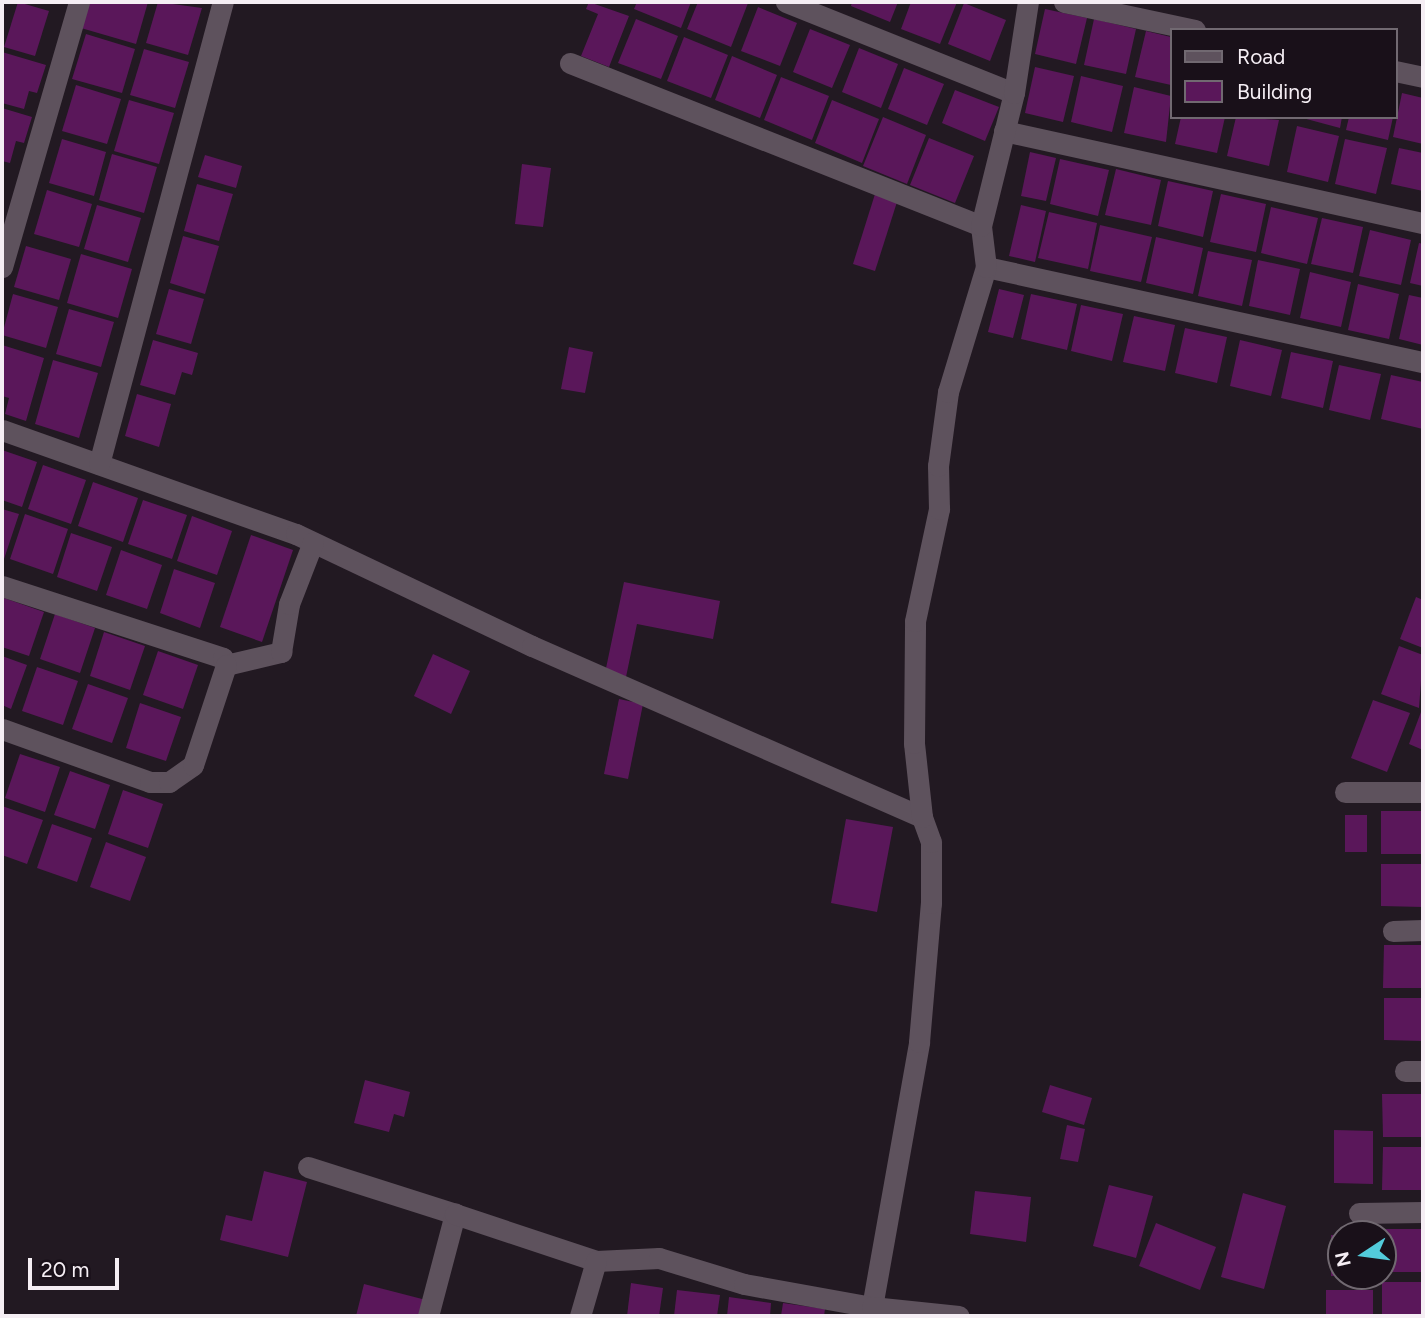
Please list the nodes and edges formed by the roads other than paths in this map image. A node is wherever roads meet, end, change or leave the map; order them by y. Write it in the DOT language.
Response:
graph roads {
  1 [pos="79,2"];
  2 [pos="223,2"];
  3 [pos="786,2"];
  4 [pos="1028,2"];
  5 [pos="1054,2"];
  6 [pos="1064,2"];
  7 [pos="1186,28"];
  8 [pos="570,63"];
  9 [pos="1397,71"];
  10 [pos="1423,76"];
  11 [pos="1014,93"];
  12 [pos="1003,131"];
  13 [pos="1423,223"];
  14 [pos="981,226"];
  15 [pos="2,267"];
  16 [pos="986,267"];
  17 [pos="1423,362"];
  18 [pos="2,430"];
  19 [pos="99,464"];
  20 [pos="313,542"];
  21 [pos="2,586"];
  22 [pos="226,665"];
  23 [pos="2,729"];
  24 [pos="1345,792"];
  25 [pos="1423,792"];
  26 [pos="922,817"];
  27 [pos="1423,930"];
  28 [pos="1393,931"];
  29 [pos="308,1167"];
  30 [pos="1423,1212"];
  31 [pos="1359,1213"];
  32 [pos="455,1214"];
  33 [pos="596,1261"];
  34 [pos="872,1307"];
  35 [pos="428,1316"];
  36 [pos="580,1316"];
  37 [pos="959,1316"];
  1 -- 15 [label="street"];
  2 -- 19 [label="street"];
  3 -- 11 [label="street"];
  4 -- 5 [label="street"];
  4 -- 11 [label="street"];
  6 -- 7 [label="street"];
  8 -- 14 [label="street"];
  9 -- 10 [label="street"];
  11 -- 12 [label="street"];
  12 -- 13 [label="street"];
  12 -- 14 [label="street"];
  14 -- 16 [label="street"];
  16 -- 17 [label="street"];
  16 -- 26 [label="street"];
  18 -- 19 [label="street"];
  19 -- 20 [label="street"];
  20 -- 22 [label="street"];
  20 -- 26 [label="street"];
  21 -- 22 [label="street"];
  22 -- 23 [label="street"];
  24 -- 25 [label="street"];
  26 -- 34 [label="street"];
  27 -- 28 [label="street"];
  29 -- 32 [label="street"];
  30 -- 31 [label="street"];
  32 -- 33 [label="street"];
  32 -- 35 [label="street"];
  33 -- 34 [label="street"];
  33 -- 36 [label="street"];
  34 -- 37 [label="street"];
}
